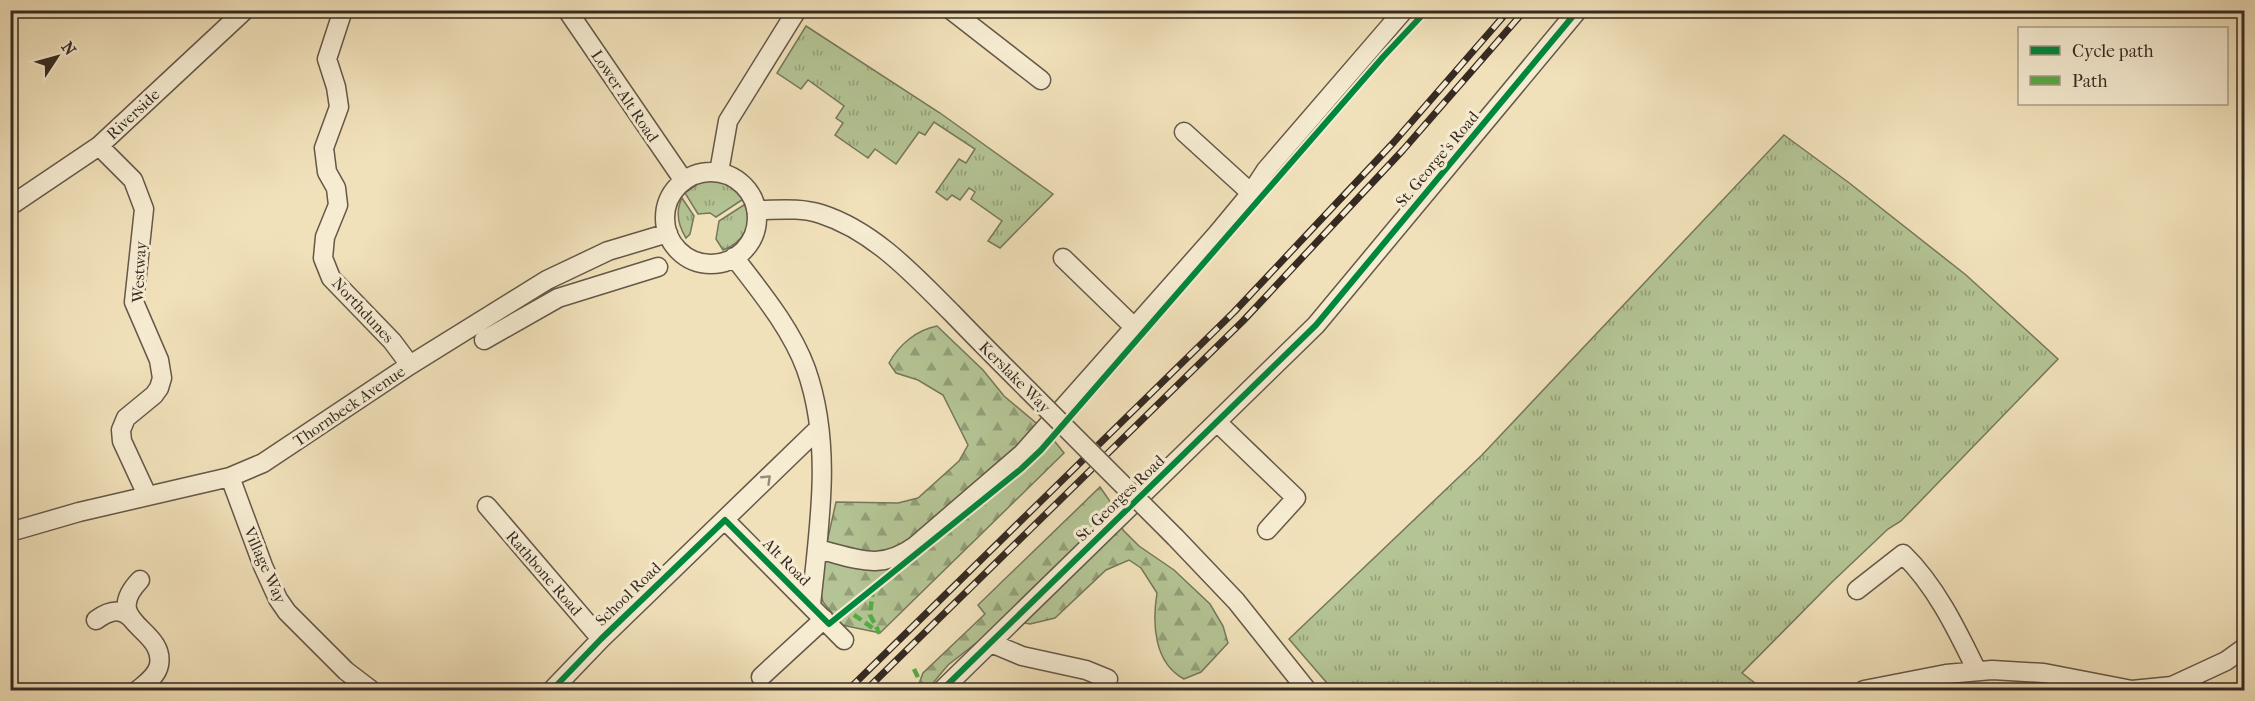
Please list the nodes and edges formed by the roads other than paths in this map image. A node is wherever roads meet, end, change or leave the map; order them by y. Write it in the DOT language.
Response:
graph roads {
  1 [pos="245,10"];
  2 [pos="343,10"];
  3 [pos="567,10"];
  4 [pos="797,10"];
  5 [pos="951,10"];
  6 [pos="1404,10"];
  7 [pos="1578,10"];
  8 [pos="1041,80"];
  9 [pos="1184,132"];
  10 [pos="99,146"];
  11 [pos="719,172"];
  12 [pos="684,181"];
  13 [pos="1251,193"];
  14 [pos="10,206"];
  15 [pos="756,210"];
  16 [pos="668,233"];
  17 [pos="734,257"];
  18 [pos="1063,258"];
  19 [pos="658,267"];
  20 [pos="547,280"];
  21 [pos="558,298"];
  22 [pos="1316,325"];
  23 [pos="1134,327"];
  24 [pos="484,340"];
  25 [pos="411,365"];
  26 [pos="1217,422"];
  27 [pos="819,428"];
  28 [pos="230,477"];
  29 [pos="147,495"];
  30 [pos="487,506"];
  31 [pos="725,520"];
  32 [pos="1267,531"];
  33 [pos="10,532"];
  34 [pos="817,549"];
  35 [pos="140,580"];
  36 [pos="1857,590"];
  37 [pos="811,605"];
  38 [pos="131,618"];
  39 [pos="824,619"];
  40 [pos="96,620"];
  41 [pos="601,639"];
  42 [pos="844,640"];
  43 [pos="991,643"];
  44 [pos="2244,648"];
  45 [pos="1977,671"];
  46 [pos="761,677"];
  47 [pos="1108,679"];
  48 [pos="138,690"];
  49 [pos="371,690"];
  50 [pos="552,690"];
  51 [pos="942,690"];
  52 [pos="1307,690"];
  53 [pos="1864,690"];
  1 -- 10 [label="street, Riverside"];
  2 -- 25 [label="street, Northdunes"];
  3 -- 12 [label="street, Lower Alt Road"];
  4 -- 11 [label="street"];
  5 -- 8 [label="street"];
  6 -- 13 [label="street"];
  7 -- 22 [label="street, St. George's Road"];
  9 -- 13 [label="street"];
  10 -- 14 [label="street, Riverside"];
  10 -- 29 [label="street, Westway"];
  11 -- 12 [label="street"];
  11 -- 15 [label="street"];
  12 -- 16 [label="street"];
  13 -- 23 [label="street"];
  15 -- 17 [label="street"];
  15 -- 52 [label="street, Kerslake Way, bridge"];
  16 -- 17 [label="street"];
  16 -- 20 [label="street, Thornbeck Avenue"];
  17 -- 27 [label="street"];
  18 -- 23 [label="street"];
  19 -- 21 [label="street"];
  20 -- 21 [label="street"];
  20 -- 25 [label="street, Thornbeck Avenue"];
  21 -- 24 [label="street"];
  22 -- 26 [label="street, St. Georges Road"];
  23 -- 34 [label="street"];
  25 -- 28 [label="street, Thornbeck Avenue"];
  26 -- 32 [label="street"];
  26 -- 43 [label="street, St. Georges Road"];
  31 -- 27 [label="street, School Road, one-way"];
  27 -- 34 [label="street"];
  28 -- 29 [label="street, Thornbeck Avenue"];
  28 -- 49 [label="street, Village Way"];
  29 -- 33 [label="street, Thornbeck Avenue"];
  30 -- 41 [label="street, Rathbone Road"];
  31 -- 37 [label="street, Alt Road"];
  31 -- 41 [label="street, School Road"];
  34 -- 37 [label="street, Alt Road"];
  35 -- 38 [label="street"];
  36 -- 45 [label="street"];
  37 -- 39 [label="street, Alt Road"];
  38 -- 40 [label="street"];
  38 -- 48 [label="street"];
  39 -- 42 [label="street, Alt Road"];
  39 -- 46 [label="street"];
  41 -- 50 [label="street, School Road"];
  43 -- 47 [label="street"];
  43 -- 51 [label="street, St. Georges Road"];
  44 -- 45 [label="street"];
  45 -- 53 [label="street"];
}
